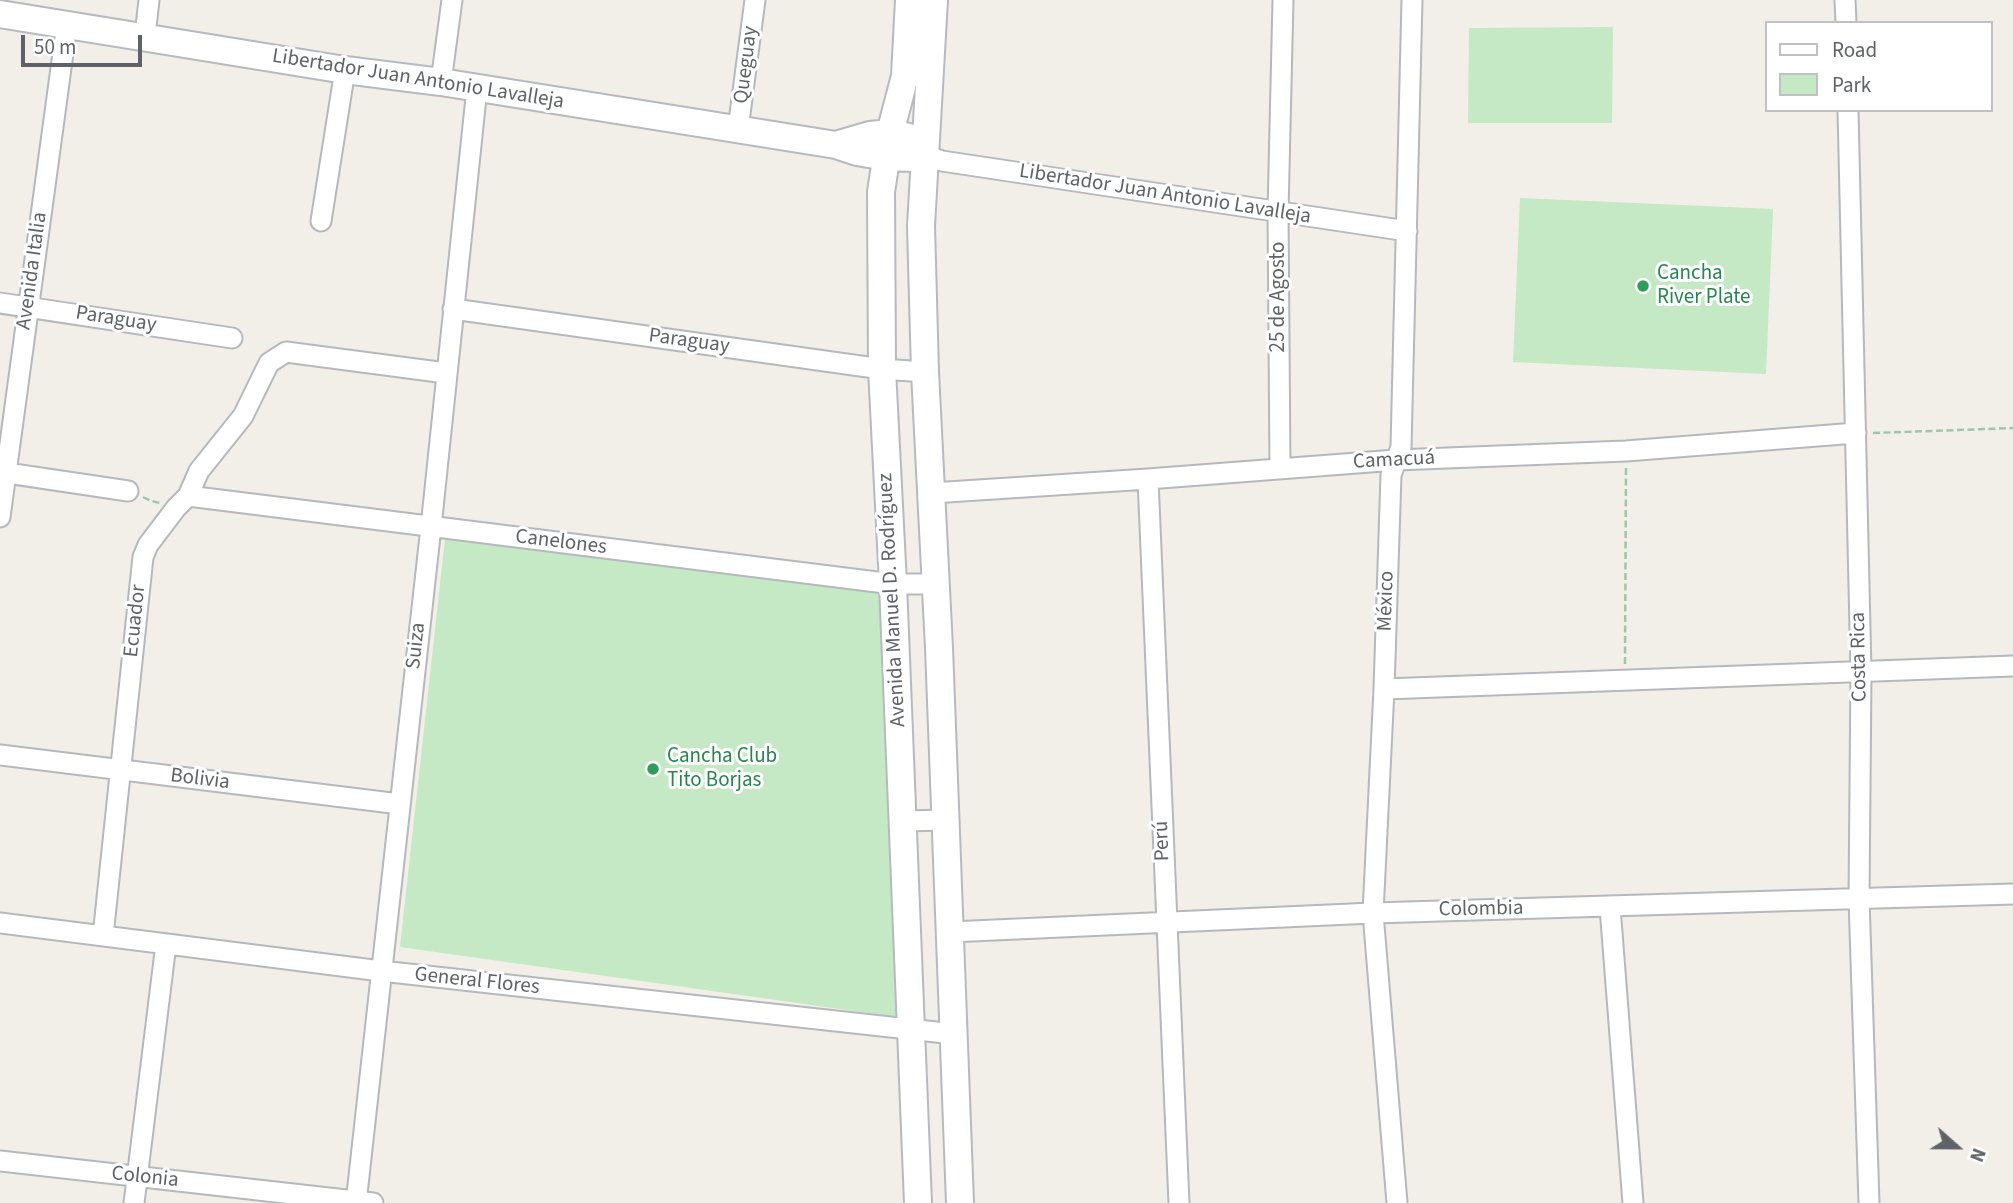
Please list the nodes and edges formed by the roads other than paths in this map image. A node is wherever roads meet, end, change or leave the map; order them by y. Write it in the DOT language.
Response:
graph roads {
  1 [pos="149,0"];
  2 [pos="452,0"];
  3 [pos="755,0"];
  4 [pos="909,0"];
  5 [pos="934,0"];
  6 [pos="1283,0"];
  7 [pos="1412,0"];
  8 [pos="1845,0"];
  9 [pos="0,14"];
  10 [pos="1846,21"];
  11 [pos="67,24"];
  12 [pos="145,36"];
  13 [pos="345,70"];
  14 [pos="441,82"];
  15 [pos="477,88"];
  16 [pos="1848,112"];
  17 [pos="738,129"];
  18 [pos="888,145"];
  19 [pos="924,155"];
  20 [pos="1278,212"];
  21 [pos="321,220"];
  22 [pos="1407,231"];
  23 [pos="0,303"];
  24 [pos="29,306"];
  25 [pos="453,309"];
  26 [pos="232,338"];
  27 [pos="882,369"];
  28 [pos="925,372"];
  29 [pos="446,373"];
  30 [pos="1856,433"];
  31 [pos="1396,460"];
  32 [pos="1280,468"];
  33 [pos="3,472"];
  34 [pos="1148,480"];
  35 [pos="128,491"];
  36 [pos="932,494"];
  37 [pos="182,502"];
  38 [pos="0,517"];
  39 [pos="431,527"];
  40 [pos="893,584"];
  41 [pos="935,584"];
  42 [pos="2013,667"];
  43 [pos="1861,672"];
  44 [pos="1384,689"];
  45 [pos="0,755"];
  46 [pos="120,770"];
  47 [pos="400,804"];
  48 [pos="946,820"];
  49 [pos="902,821"];
  50 [pos="2013,894"];
  51 [pos="1859,899"];
  52 [pos="1610,907"];
  53 [pos="1373,913"];
  54 [pos="0,923"];
  55 [pos="1166,923"];
  56 [pos="950,932"];
  57 [pos="103,936"];
  58 [pos="166,944"];
  59 [pos="381,971"];
  60 [pos="911,1030"];
  61 [pos="954,1034"];
  62 [pos="0,1161"];
  63 [pos="137,1177"];
  64 [pos="362,1202"];
  65 [pos="134,1203"];
  66 [pos="918,1203"];
  67 [pos="960,1203"];
  68 [pos="1179,1203"];
  69 [pos="1397,1203"];
  70 [pos="1633,1203"];
  71 [pos="1869,1203"];
  1 -- 12 [label="street"];
  2 -- 14 [label="street"];
  3 -- 17 [label="street, Queguay"];
  4 -- 18 [label="street, Avenida Manuel D. Rodríguez"];
  5 -- 19 [label="street, Avenida Manuel D. Rodríguez"];
  6 -- 20 [label="street, 25 de Agosto"];
  7 -- 22 [label="street, México"];
  8 -- 10 [label="street"];
  9 -- 11 [label="street, Libertador Juan Antonio Lavalleja"];
  11 -- 12 [label="street, Libertador Juan Antonio Lavalleja"];
  11 -- 24 [label="street, Avenida Italia"];
  12 -- 13 [label="street, Libertador Juan Antonio Lavalleja"];
  13 -- 14 [label="street, Libertador Juan Antonio Lavalleja"];
  13 -- 21 [label="street"];
  14 -- 15 [label="street, Libertador Juan Antonio Lavalleja"];
  15 -- 17 [label="street, Libertador Juan Antonio Lavalleja"];
  15 -- 25 [label="street, Suiza"];
  16 -- 30 [label="street, Costa Rica"];
  17 -- 18 [label="street, Libertador Juan Antonio Lavalleja"];
  18 -- 19 [label="street, Libertador Juan Antonio Lavalleja"];
  18 -- 27 [label="street, Avenida Manuel D. Rodríguez"];
  19 -- 20 [label="street, Libertador Juan Antonio Lavalleja"];
  19 -- 28 [label="street, Avenida Manuel D. Rodríguez"];
  20 -- 22 [label="street, Libertador Juan Antonio Lavalleja"];
  20 -- 32 [label="street, 25 de Agosto"];
  22 -- 31 [label="street, México"];
  23 -- 24 [label="street, Paraguay"];
  24 -- 26 [label="street, Paraguay"];
  24 -- 33 [label="street, Avenida Italia"];
  25 -- 27 [label="street, Paraguay"];
  25 -- 29 [label="street, Suiza"];
  27 -- 28 [label="street, Paraguay"];
  27 -- 40 [label="street, Avenida Manuel D. Rodríguez"];
  28 -- 36 [label="street, Avenida Manuel D. Rodríguez"];
  29 -- 37 [label="street, Ecuador"];
  29 -- 39 [label="street, Suiza"];
  30 -- 31 [label="street, Camacuá"];
  30 -- 43 [label="street, Costa Rica"];
  31 -- 32 [label="street, Camacuá"];
  31 -- 44 [label="street, México"];
  32 -- 34 [label="street, Camacuá"];
  33 -- 35 [label="street"];
  33 -- 38 [label="street, Avenida Italia"];
  34 -- 36 [label="street, Camacuá"];
  34 -- 55 [label="street, Perú"];
  36 -- 41 [label="street, Avenida Manuel D. Rodríguez"];
  37 -- 39 [label="street, Canelones"];
  37 -- 46 [label="street, Ecuador"];
  39 -- 40 [label="street, Canelones"];
  39 -- 47 [label="street, Suiza"];
  40 -- 41 [label="street, Canelones"];
  40 -- 49 [label="street, Avenida Manuel D. Rodríguez"];
  41 -- 48 [label="street, Avenida Manuel D. Rodríguez"];
  42 -- 43 [label="street"];
  43 -- 44 [label="street"];
  43 -- 51 [label="street, Costa Rica"];
  44 -- 53 [label="street, México"];
  45 -- 46 [label="street, Bolivia"];
  46 -- 47 [label="street, Bolivia"];
  46 -- 57 [label="street, Ecuador"];
  47 -- 59 [label="street, Suiza"];
  48 -- 49 [label="street"];
  48 -- 56 [label="street, Avenida Manuel D. Rodríguez"];
  49 -- 60 [label="street, Avenida Manuel D. Rodríguez"];
  50 -- 51 [label="street, Colombia"];
  51 -- 52 [label="street, Colombia"];
  51 -- 71 [label="street, Costa Rica"];
  52 -- 53 [label="street, Colombia"];
  52 -- 70 [label="street"];
  53 -- 55 [label="street, Colombia"];
  53 -- 69 [label="street, México"];
  54 -- 57 [label="street, General Flores"];
  55 -- 56 [label="street, Colombia"];
  55 -- 68 [label="street, Perú"];
  56 -- 61 [label="street, Avenida Manuel D. Rodríguez"];
  57 -- 58 [label="street, General Flores"];
  58 -- 59 [label="street, General Flores"];
  58 -- 63 [label="street"];
  59 -- 60 [label="street, General Flores"];
  59 -- 64 [label="street, Suiza"];
  60 -- 61 [label="street, General Flores"];
  60 -- 66 [label="street, Avenida Manuel D. Rodríguez"];
  61 -- 67 [label="street, Avenida Manuel D. Rodríguez"];
  62 -- 63 [label="street, Colonia"];
  63 -- 64 [label="street, Colonia"];
  63 -- 65 [label="street"];
}
